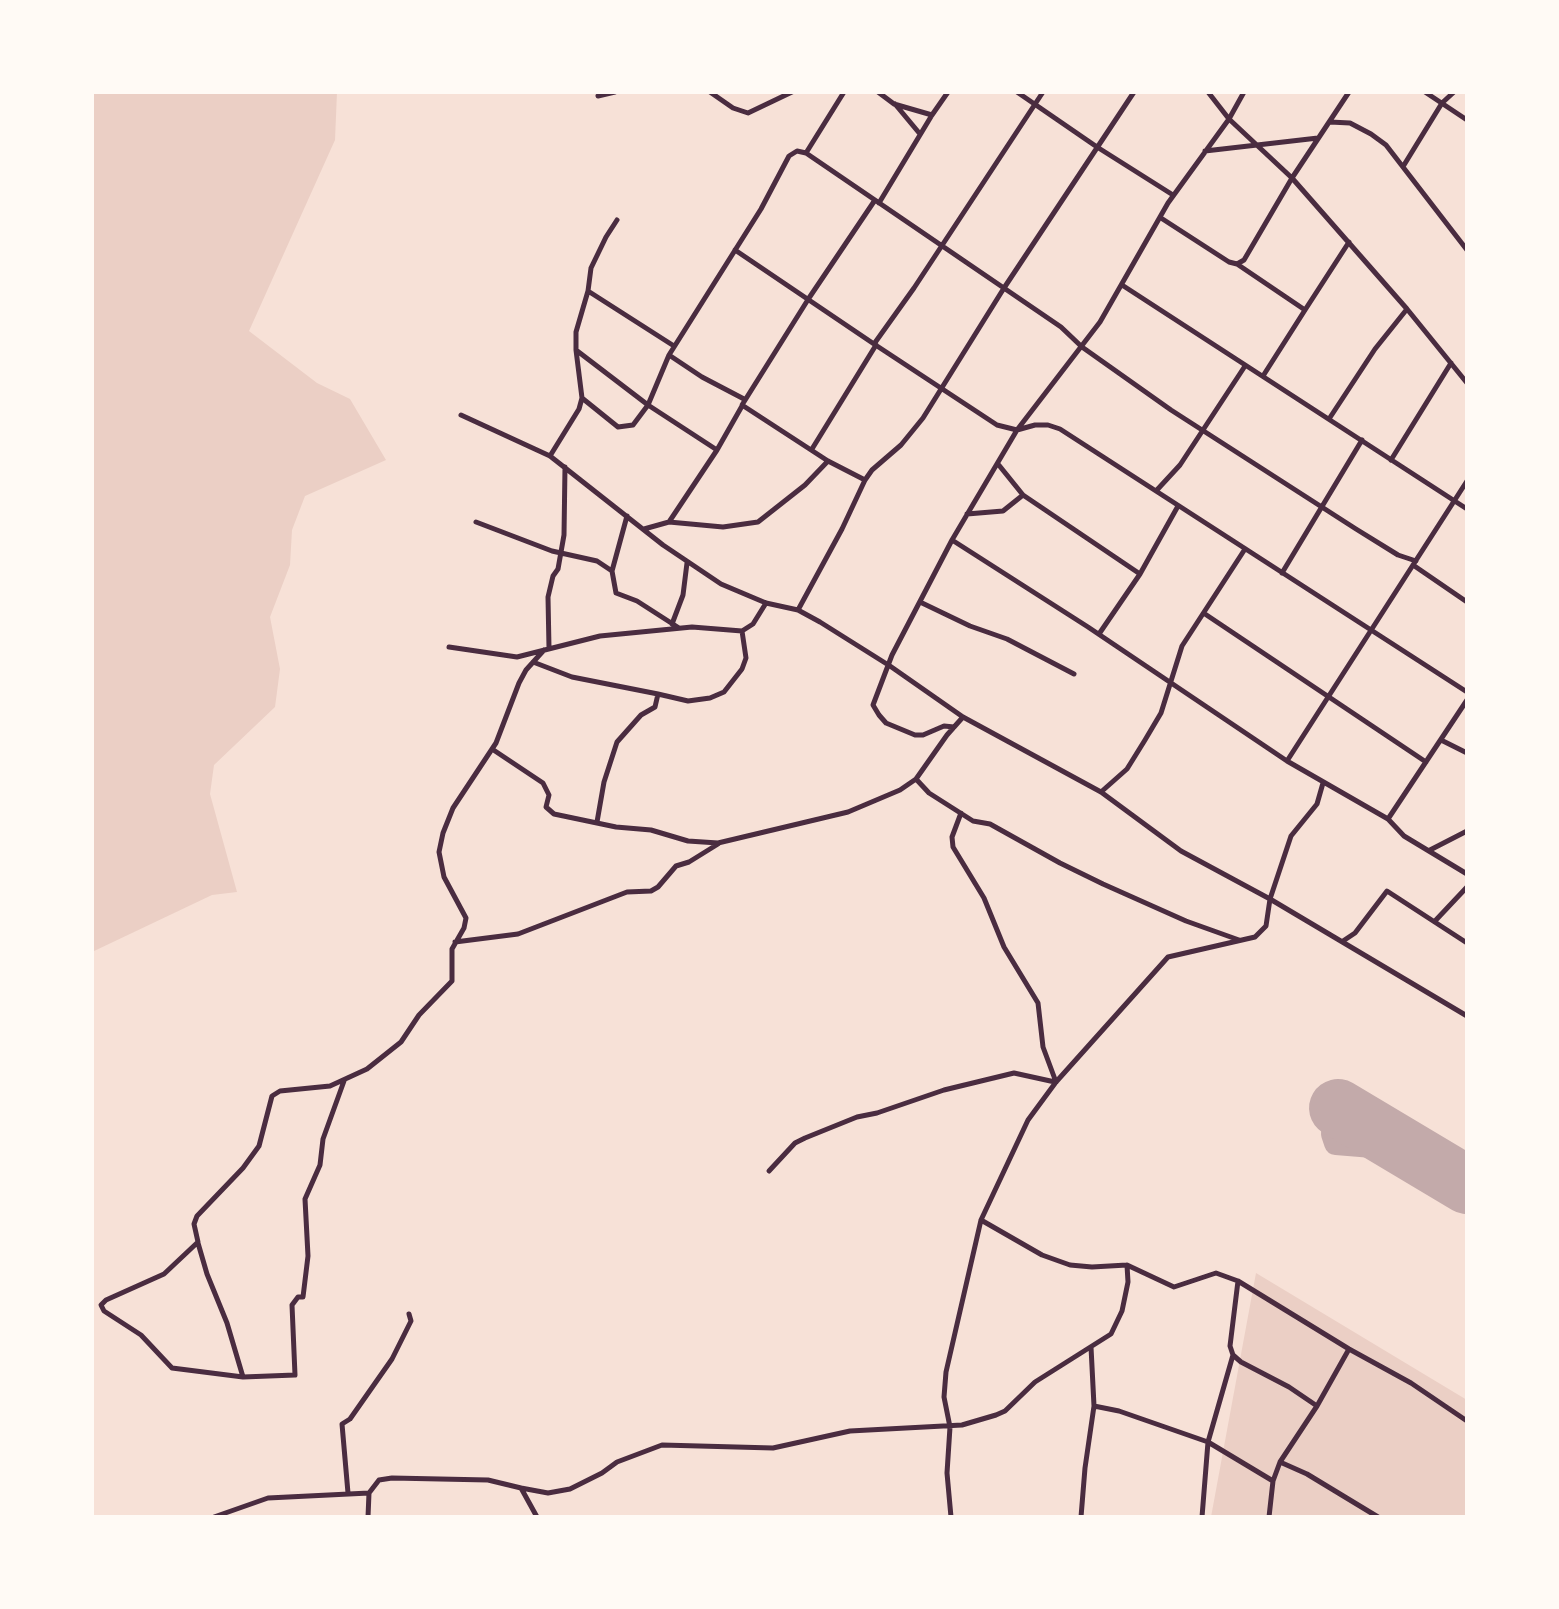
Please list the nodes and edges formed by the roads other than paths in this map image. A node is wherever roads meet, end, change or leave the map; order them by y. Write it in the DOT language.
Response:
graph roads {
  1 [pos="615,92"];
  2 [pos="710,92"];
  3 [pos="792,92"];
  4 [pos="844,92"];
  5 [pos="878,92"];
  6 [pos="948,92"];
  7 [pos="1017,92"];
  8 [pos="1043,92"];
  9 [pos="1134,92"];
  10 [pos="1208,92"];
  11 [pos="1244,92"];
  12 [pos="1349,92"];
  13 [pos="1425,92"];
  14 [pos="1454,92"];
  15 [pos="598,96"];
  16 [pos="1036,103"];
  17 [pos="1442,103"];
  18 [pos="894,104"];
  19 [pos="932,115"];
  20 [pos="1229,119"];
  21 [pos="1467,120"];
  22 [pos="1330,122"];
  23 [pos="920,134"];
  24 [pos="1319,138"];
  25 [pos="1258,144"];
  26 [pos="1097,147"];
  27 [pos="1204,151"];
  28 [pos="806,153"];
  29 [pos="1404,165"];
  30 [pos="1292,178"];
  31 [pos="1173,195"];
  32 [pos="877,202"];
  33 [pos="1161,218"];
  34 [pos="617,220"];
  35 [pos="1467,238"];
  36 [pos="1349,242"];
  37 [pos="942,245"];
  38 [pos="1465,247"];
  39 [pos="735,250"];
  40 [pos="1237,264"];
  41 [pos="1122,285"];
  42 [pos="1004,288"];
  43 [pos="588,291"];
  44 [pos="809,298"];
  45 [pos="1407,309"];
  46 [pos="1305,310"];
  47 [pos="875,344"];
  48 [pos="674,346"];
  49 [pos="1082,347"];
  50 [pos="576,350"];
  51 [pos="669,355"];
  52 [pos="1451,363"];
  53 [pos="1245,366"];
  54 [pos="1263,376"];
  55 [pos="1467,383"];
  56 [pos="942,389"];
  57 [pos="582,398"];
  58 [pos="743,402"];
  59 [pos="648,405"];
  60 [pos="461,415"];
  61 [pos="1329,419"];
  62 [pos="1203,429"];
  63 [pos="1017,430"];
  64 [pos="1362,440"];
  65 [pos="812,449"];
  66 [pos="717,450"];
  67 [pos="550,456"];
  68 [pos="1391,460"];
  69 [pos="828,461"];
  70 [pos="998,464"];
  71 [pos="565,466"];
  72 [pos="865,480"];
  73 [pos="1467,481"];
  74 [pos="1156,491"];
  75 [pos="1023,495"];
  76 [pos="1455,501"];
  77 [pos="1178,506"];
  78 [pos="1322,507"];
  79 [pos="1467,509"];
  80 [pos="967,514"];
  81 [pos="627,516"];
  82 [pos="476,522"];
  83 [pos="669,522"];
  84 [pos="644,529"];
  85 [pos="952,540"];
  86 [pos="1245,549"];
  87 [pos="560,553"];
  88 [pos="687,562"];
  89 [pos="1415,563"];
  90 [pos="612,571"];
  91 [pos="1282,573"];
  92 [pos="1140,574"];
  93 [pos="920,602"];
  94 [pos="1467,602"];
  95 [pos="766,603"];
  96 [pos="798,610"];
  97 [pos="1205,614"];
  98 [pos="672,624"];
  99 [pos="679,629"];
  100 [pos="742,631"];
  101 [pos="1373,631"];
  102 [pos="1099,634"];
  103 [pos="449,647"];
  104 [pos="547,649"];
  105 [pos="533,662"];
  106 [pos="890,666"];
  107 [pos="1074,674"];
  108 [pos="1171,683"];
  109 [pos="1467,692"];
  110 [pos="658,694"];
  111 [pos="1330,696"];
  112 [pos="1467,700"];
  113 [pos="963,717"];
  114 [pos="954,727"];
  115 [pos="1441,740"];
  116 [pos="492,749"];
  117 [pos="1467,753"];
  118 [pos="1287,761"];
  119 [pos="1426,762"];
  120 [pos="916,779"];
  121 [pos="1323,783"];
  122 [pos="1101,792"];
  123 [pos="961,813"];
  124 [pos="1388,819"];
  125 [pos="597,822"];
  126 [pos="1467,831"];
  127 [pos="718,843"];
  128 [pos="1429,850"];
  129 [pos="1467,874"];
  130 [pos="1467,887"];
  131 [pos="1270,899"];
  132 [pos="1435,921"];
  133 [pos="1240,940"];
  134 [pos="455,942"];
  135 [pos="1342,942"];
  136 [pos="1467,943"];
  137 [pos="1467,1016"];
  138 [pos="344,1081"];
  139 [pos="1056,1082"];
  140 [pos="769,1171"];
  141 [pos="981,1220"];
  142 [pos="198,1242"];
  143 [pos="1127,1265"];
  144 [pos="1238,1281"];
  145 [pos="409,1314"];
  146 [pos="1091,1347"];
  147 [pos="1349,1349"];
  148 [pos="1233,1355"];
  149 [pos="243,1377"];
  150 [pos="1094,1406"];
  151 [pos="1317,1406"];
  152 [pos="1467,1421"];
  153 [pos="950,1427"];
  154 [pos="1208,1442"];
  155 [pos="1280,1462"];
  156 [pos="1273,1481"];
  157 [pos="521,1488"];
  158 [pos="348,1493"];
  159 [pos="369,1493"];
  160 [pos="214,1517"];
  161 [pos="368,1517"];
  162 [pos="537,1517"];
  163 [pos="951,1517"];
  164 [pos="1081,1517"];
  165 [pos="1202,1517"];
  166 [pos="1269,1517"];
  167 [pos="1378,1517"];
  1 -- 15 [label="street"];
  2 -- 3 [label="street"];
  4 -- 28 [label="street"];
  5 -- 18 [label="street"];
  6 -- 19 [label="street"];
  7 -- 16 [label="street"];
  8 -- 16 [label="street"];
  9 -- 26 [label="street"];
  10 -- 20 [label="street"];
  11 -- 20 [label="street"];
  12 -- 22 [label="street"];
  13 -- 17 [label="street"];
  14 -- 17 [label="street"];
  16 -- 26 [label="street"];
  16 -- 37 [label="street"];
  17 -- 21 [label="street"];
  17 -- 29 [label="street"];
  18 -- 19 [label="street"];
  18 -- 23 [label="street"];
  19 -- 23 [label="street"];
  20 -- 25 [label="street"];
  20 -- 27 [label="street"];
  22 -- 24 [label="street"];
  22 -- 29 [label="street"];
  23 -- 32 [label="street"];
  24 -- 25 [label="street"];
  24 -- 30 [label="street"];
  25 -- 27 [label="street"];
  25 -- 30 [label="street"];
  26 -- 31 [label="street"];
  26 -- 42 [label="street"];
  27 -- 31 [label="street"];
  28 -- 32 [label="street"];
  28 -- 39 [label="street"];
  29 -- 38 [label="street"];
  30 -- 36 [label="street"];
  30 -- 40 [label="street"];
  31 -- 33 [label="street"];
  32 -- 37 [label="street"];
  32 -- 44 [label="street"];
  33 -- 40 [label="street"];
  33 -- 41 [label="street"];
  34 -- 43 [label="street"];
  35 -- 38 [label="street"];
  36 -- 45 [label="street"];
  36 -- 46 [label="street"];
  37 -- 42 [label="street"];
  37 -- 47 [label="street"];
  39 -- 44 [label="street"];
  39 -- 48 [label="street"];
  40 -- 46 [label="street"];
  41 -- 49 [label="street"];
  41 -- 53 [label="street"];
  42 -- 49 [label="street"];
  42 -- 56 [label="street"];
  43 -- 48 [label="street"];
  43 -- 50 [label="street"];
  44 -- 47 [label="street"];
  44 -- 58 [label="street"];
  45 -- 52 [label="street"];
  45 -- 61 [label="street"];
  46 -- 54 [label="street"];
  47 -- 56 [label="street"];
  47 -- 65 [label="street"];
  48 -- 51 [label="street"];
  49 -- 62 [label="street"];
  49 -- 63 [label="street"];
  50 -- 57 [label="street"];
  50 -- 59 [label="street"];
  51 -- 58 [label="street"];
  51 -- 59 [label="street"];
  52 -- 55 [label="street"];
  52 -- 68 [label="street"];
  53 -- 54 [label="street"];
  53 -- 62 [label="street"];
  54 -- 61 [label="street"];
  56 -- 63 [label="street"];
  56 -- 72 [label="street"];
  57 -- 59 [label="street"];
  57 -- 67 [label="street"];
  58 -- 65 [label="street"];
  58 -- 66 [label="street"];
  59 -- 66 [label="street"];
  60 -- 67 [label="street"];
  61 -- 64 [label="street"];
  62 -- 74 [label="street"];
  62 -- 78 [label="street"];
  63 -- 70 [label="street"];
  63 -- 74 [label="street"];
  64 -- 68 [label="street"];
  64 -- 78 [label="street"];
  65 -- 69 [label="street"];
  66 -- 83 [label="street"];
  67 -- 71 [label="street"];
  68 -- 76 [label="street"];
  69 -- 72 [label="street"];
  69 -- 83 [label="street"];
  70 -- 75 [label="street"];
  70 -- 80 [label="street"];
  71 -- 81 [label="street"];
  71 -- 87 [label="street"];
  72 -- 96 [label="street"];
  73 -- 76 [label="street"];
  74 -- 77 [label="street"];
  75 -- 80 [label="street"];
  75 -- 92 [label="street"];
  76 -- 79 [label="street"];
  76 -- 89 [label="street"];
  77 -- 86 [label="street"];
  77 -- 92 [label="street"];
  78 -- 89 [label="street"];
  78 -- 91 [label="street"];
  80 -- 85 [label="street"];
  81 -- 84 [label="street"];
  81 -- 90 [label="street"];
  82 -- 87 [label="street"];
  83 -- 84 [label="street"];
  84 -- 88 [label="street"];
  85 -- 93 [label="street"];
  85 -- 102 [label="street"];
  86 -- 91 [label="street"];
  86 -- 97 [label="street"];
  87 -- 90 [label="street"];
  87 -- 104 [label="street"];
  88 -- 95 [label="street"];
  88 -- 98 [label="street"];
  89 -- 94 [label="street"];
  89 -- 101 [label="street"];
  90 -- 98 [label="street"];
  91 -- 101 [label="street"];
  92 -- 102 [label="street"];
  93 -- 106 [label="street"];
  93 -- 107 [label="street"];
  95 -- 96 [label="street"];
  95 -- 100 [label="street"];
  96 -- 106 [label="street"];
  97 -- 108 [label="street"];
  97 -- 111 [label="street"];
  98 -- 99 [label="street"];
  99 -- 100 [label="street"];
  99 -- 104 [label="street"];
  100 -- 110 [label="street"];
  101 -- 109 [label="street"];
  101 -- 111 [label="street"];
  102 -- 108 [label="street"];
  103 -- 104 [label="street"];
  104 -- 105 [label="street"];
  105 -- 110 [label="street"];
  105 -- 116 [label="street"];
  106 -- 113 [label="street"];
  106 -- 114 [label="street"];
  108 -- 118 [label="street"];
  108 -- 122 [label="street"];
  110 -- 125 [label="street"];
  111 -- 118 [label="street"];
  111 -- 119 [label="street"];
  112 -- 115 [label="street"];
  113 -- 114 [label="street"];
  113 -- 122 [label="street"];
  114 -- 120 [label="street"];
  115 -- 117 [label="street"];
  115 -- 119 [label="street"];
  116 -- 125 [label="street"];
  116 -- 134 [label="street"];
  118 -- 121 [label="street"];
  119 -- 124 [label="street"];
  120 -- 123 [label="street"];
  120 -- 127 [label="street"];
  121 -- 124 [label="street"];
  121 -- 131 [label="street"];
  122 -- 131 [label="street"];
  123 -- 133 [label="street"];
  123 -- 139 [label="street"];
  124 -- 128 [label="street"];
  125 -- 127 [label="street"];
  126 -- 128 [label="street"];
  127 -- 134 [label="street"];
  128 -- 129 [label="street"];
  130 -- 132 [label="street"];
  131 -- 133 [label="street"];
  131 -- 135 [label="street"];
  132 -- 135 [label="street"];
  132 -- 136 [label="street"];
  133 -- 139 [label="street"];
  134 -- 138 [label="street"];
  135 -- 137 [label="street"];
  138 -- 142 [label="street"];
  138 -- 149 [label="street"];
  139 -- 140 [label="street"];
  139 -- 141 [label="street"];
  141 -- 143 [label="street"];
  141 -- 153 [label="street"];
  142 -- 149 [label="street"];
  142 -- 149 [label="street"];
  143 -- 144 [label="street"];
  143 -- 146 [label="street"];
  144 -- 147 [label="street"];
  144 -- 148 [label="street"];
  145 -- 158 [label="street"];
  146 -- 150 [label="street"];
  146 -- 153 [label="street"];
  147 -- 151 [label="street"];
  147 -- 152 [label="street"];
  148 -- 151 [label="street"];
  148 -- 154 [label="street"];
  150 -- 154 [label="street"];
  150 -- 164 [label="street"];
  151 -- 155 [label="street"];
  153 -- 157 [label="street"];
  153 -- 163 [label="street"];
  154 -- 156 [label="street"];
  154 -- 165 [label="street"];
  155 -- 156 [label="street"];
  155 -- 167 [label="street"];
  156 -- 166 [label="street"];
  157 -- 159 [label="street"];
  157 -- 162 [label="street"];
  158 -- 159 [label="street"];
  158 -- 160 [label="street"];
  159 -- 161 [label="street"];
}
